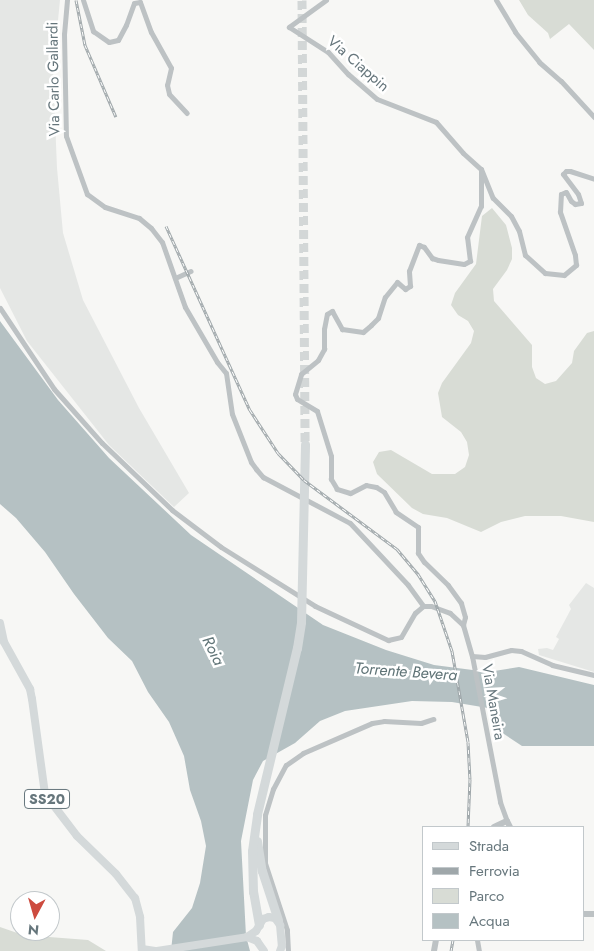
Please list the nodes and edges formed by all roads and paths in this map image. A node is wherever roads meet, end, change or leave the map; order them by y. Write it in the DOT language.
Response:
graph roads {
  1 [pos="67,0"];
  2 [pos="84,0"];
  3 [pos="326,0"];
  4 [pos="496,0"];
  5 [pos="187,114"];
  6 [pos="594,117"];
  7 [pos="481,169"];
  8 [pos="594,179"];
  9 [pos="191,271"];
  10 [pos="175,278"];
  11 [pos="0,308"];
  12 [pos="305,444"];
  13 [pos="423,606"];
  14 [pos="0,624"];
  15 [pos="463,626"];
  16 [pos="472,657"];
  17 [pos="594,675"];
  18 [pos="433,719"];
  19 [pos="256,823"];
  20 [pos="508,824"];
  21 [pos="278,920"];
  22 [pos="260,925"];
  23 [pos="247,937"];
  24 [pos="263,949"];
  25 [pos="142,950"];
  26 [pos="156,951"];
  27 [pos="280,951"];
  28 [pos="288,951"];
  1 -- 10 [label="street, Via Carlo Gallardi"];
  2 -- 5 [label="street"];
  3 -- 7 [label="street, Via Ciappin"];
  4 -- 6 [label="street"];
  7 -- 8 [label="street, Via Ciappin"];
  7 -- 15 [label="street, Via Maneira"];
  9 -- 10 [label="street"];
  10 -- 13 [label="street, Via Carlo Gallardi"];
  11 -- 13 [label="street"];
  12 -- 19 [label="highway"];
  13 -- 15 [label="street"];
  14 -- 25 [label="main road, SS20"];
  15 -- 16 [label="street, Via Maneira"];
  16 -- 17 [label="street"];
  16 -- 20 [label="street, Via Maneira"];
  18 -- 28 [label="street"];
  19 -- 21 [label="highway"];
  19 -- 22 [label="highway"];
  21 -- 22 [label="main road"];
  21 -- 27 [label="main road"];
  22 -- 23 [label="main road"];
  22 -- 24 [label="main road"];
  23 -- 24 [label="main road"];
  23 -- 26 [label="main road"];
  25 -- 26 [label="main road"];
}
